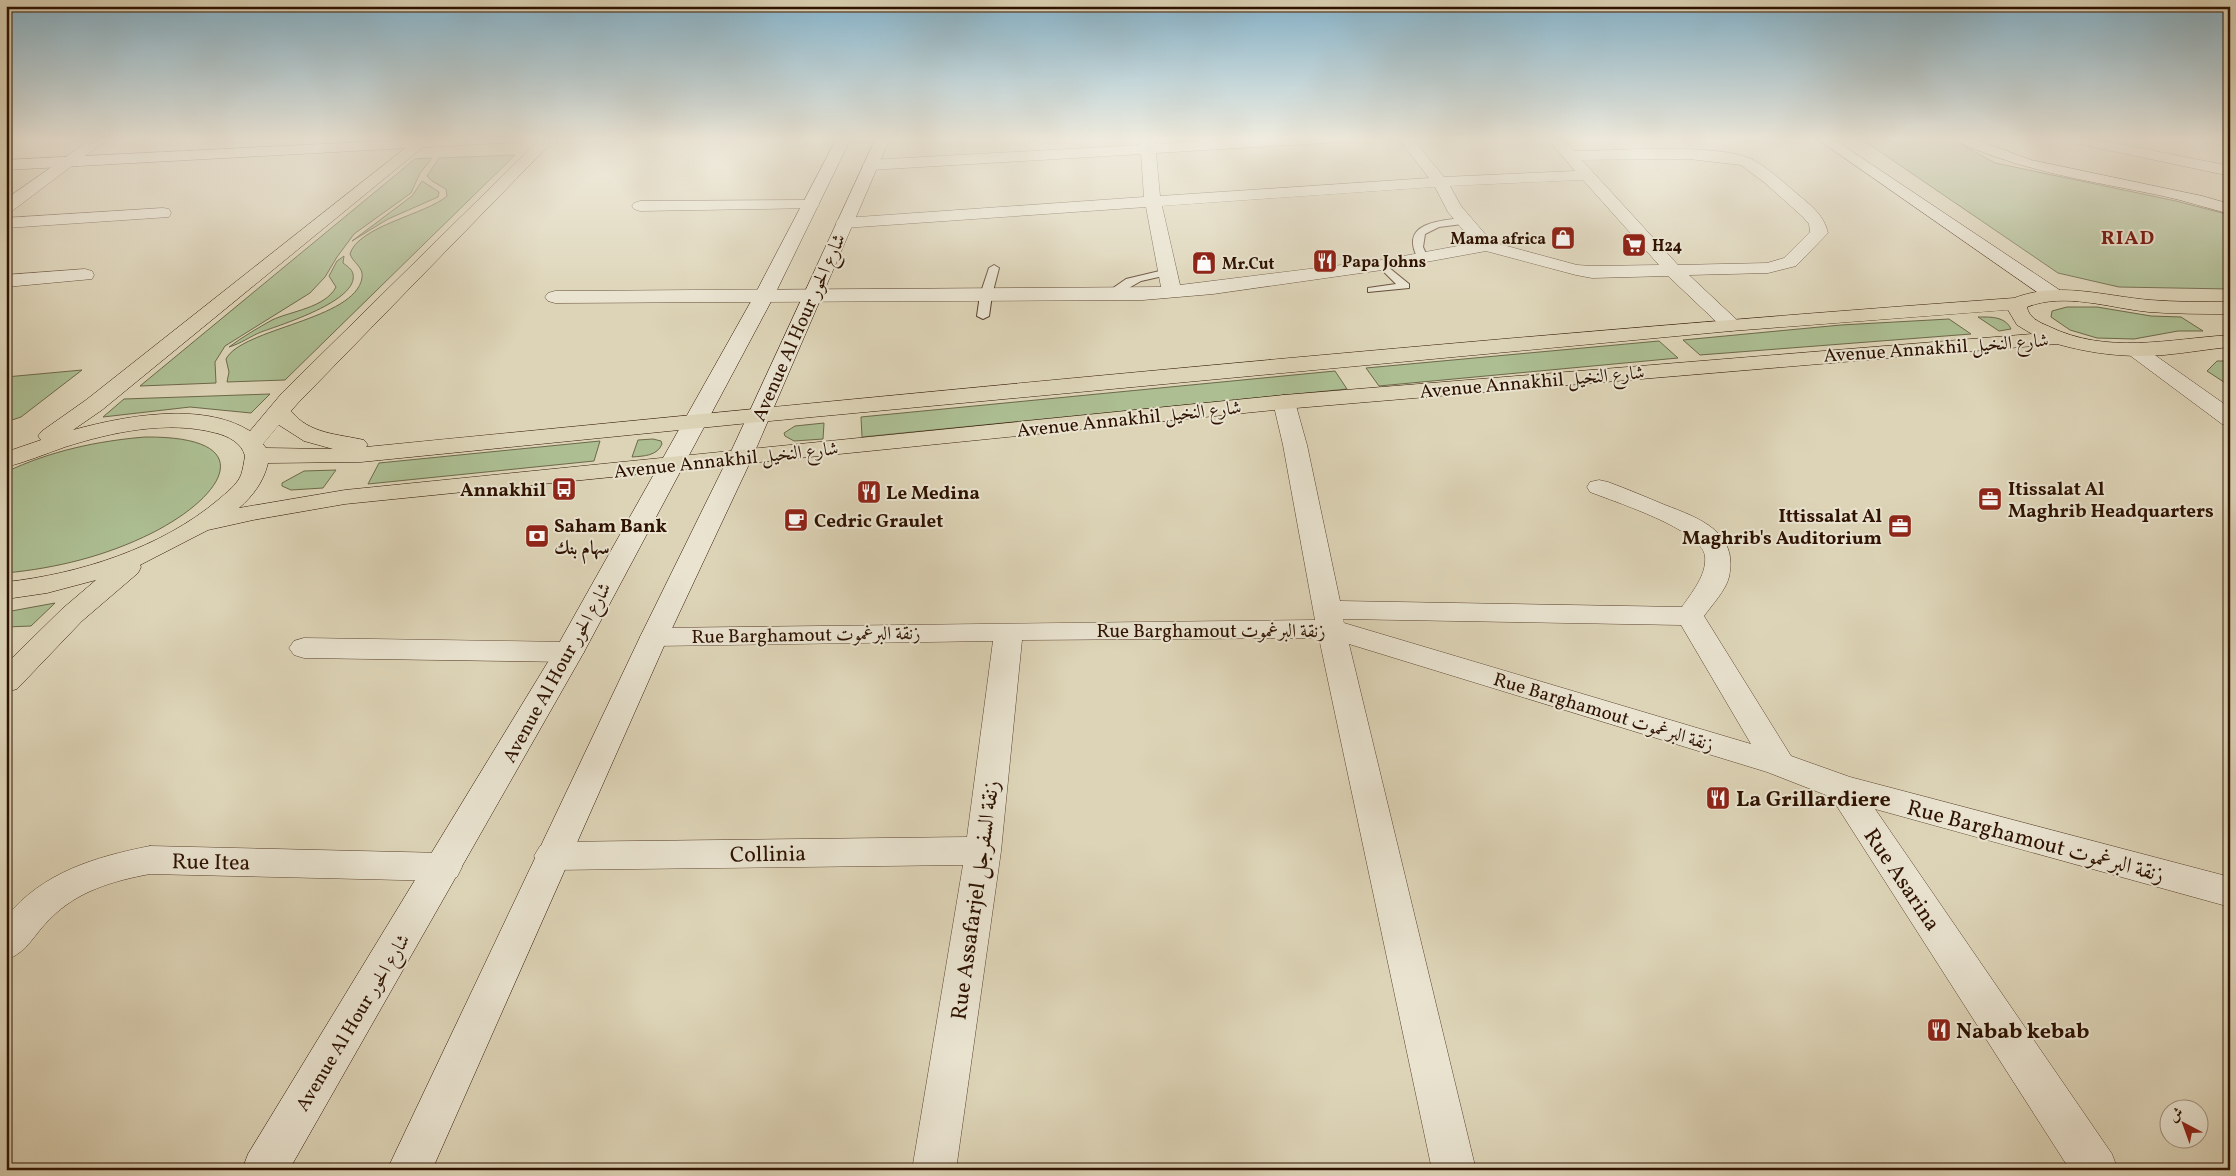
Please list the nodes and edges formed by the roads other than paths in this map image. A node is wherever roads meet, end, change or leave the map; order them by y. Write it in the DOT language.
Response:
graph roads {
  1 [pos="25,193"];
  2 [pos="358,193"];
  3 [pos="495,193"];
  4 [pos="817,193"];
  5 [pos="858,193"];
  6 [pos="1152,193"];
  7 [pos="1291,193"];
  8 [pos="1446,193"];
  9 [pos="1604,193"];
  10 [pos="1784,193"];
  11 [pos="1903,193"];
  12 [pos="2168,193"];
  13 [pos="1153,203"];
  14 [pos="811,205"];
  15 [pos="640,206"];
  16 [pos="6,207"];
  17 [pos="2230,209"];
  18 [pos="163,213"];
  19 [pos="1466,221"];
  20 [pos="6,223"];
  21 [pos="844,223"];
  22 [pos="1486,246"];
  23 [pos="1423,258"];
  24 [pos="1382,265"];
  25 [pos="994,268"];
  26 [pos="1673,270"];
  27 [pos="1168,272"];
  28 [pos="85,275"];
  29 [pos="6,281"];
  30 [pos="1372,290"];
  31 [pos="1172,292"];
  32 [pos="986,295"];
  33 [pos="1109,295"];
  34 [pos="764,296"];
  35 [pos="814,296"];
  36 [pos="2054,296"];
  37 [pos="555,297"];
  38 [pos="2017,304"];
  39 [pos="2230,308"];
  40 [pos="983,316"];
  41 [pos="1731,325"];
  42 [pos="2058,338"];
  43 [pos="2230,341"];
  44 [pos="2135,350"];
  45 [pos="1284,402"];
  46 [pos="279,410"];
  47 [pos="759,415"];
  48 [pos="2230,419"];
  49 [pos="697,421"];
  50 [pos="254,449"];
  51 [pos="412,450"];
  52 [pos="17,456"];
  53 [pos="740,458"];
  54 [pos="672,465"];
  55 [pos="1599,487"];
  56 [pos="203,524"];
  57 [pos="144,553"];
  58 [pos="6,591"];
  59 [pos="1690,616"];
  60 [pos="1329,619"];
  61 [pos="1009,631"];
  62 [pos="654,637"];
  63 [pos="304,648"];
  64 [pos="569,652"];
  65 [pos="6,682"];
  66 [pos="1779,764"];
  67 [pos="1843,788"];
  68 [pos="983,851"];
  69 [pos="552,856"];
  70 [pos="444,867"];
  71 [pos="2230,892"];
  72 [pos="6,944"];
  73 [pos="264,1170"];
  74 [pos="409,1170"];
  75 [pos="934,1170"];
  76 [pos="1454,1170"];
  77 [pos="2096,1170"];
  1 -- 16 [label="street"];
  2 -- 52 [label="main road"];
  3 -- 46 [label="main road"];
  4 -- 14 [label="street, Avenue Al Hour شارع الحور"];
  5 -- 21 [label="street, Avenue Al Hour شارع الحور"];
  6 -- 13 [label="street"];
  7 -- 13 [label="street"];
  8 -- 19 [label="street"];
  9 -- 26 [label="street"];
  10 -- 26 [label="street"];
  11 -- 36 [label="street"];
  12 -- 17 [label="street"];
  13 -- 21 [label="street"];
  13 -- 27 [label="street"];
  14 -- 15 [label="street"];
  14 -- 34 [label="street, Avenue Al Hour شارع الحور"];
  18 -- 20 [label="street"];
  19 -- 22 [label="street"];
  19 -- 23 [label="lane"];
  21 -- 35 [label="street, Avenue Al Hour شارع الحور"];
  22 -- 23 [label="street"];
  22 -- 26 [label="street"];
  23 -- 24 [label="street"];
  24 -- 30 [label="lane"];
  24 -- 31 [label="street"];
  25 -- 32 [label="lane"];
  26 -- 41 [label="street"];
  27 -- 31 [label="street"];
  27 -- 33 [label="lane"];
  28 -- 29 [label="street"];
  31 -- 33 [label="street"];
  32 -- 33 [label="street"];
  32 -- 35 [label="street"];
  32 -- 40 [label="lane"];
  34 -- 35 [label="street"];
  34 -- 37 [label="street"];
  34 -- 49 [label="street, Avenue Al Hour شارع الحور"];
  35 -- 47 [label="street, Avenue Al Hour شارع الحور"];
  36 -- 38 [label="main road, Avenue Annakhil شارع النخيل"];
  36 -- 39 [label="main road, Avenue Annakhil شارع النخيل"];
  38 -- 41 [label="main road, Avenue Annakhil شارع النخيل"];
  38 -- 42 [label="main road"];
  41 -- 47 [label="main road, Avenue Annakhil شارع النخيل"];
  42 -- 44 [label="main road"];
  42 -- 45 [label="main road, Avenue Annakhil شارع النخيل"];
  43 -- 44 [label="main road"];
  44 -- 48 [label="street"];
  45 -- 53 [label="main road, Avenue Annakhil شارع النخيل"];
  45 -- 60 [label="street"];
  46 -- 50 [label="main road"];
  46 -- 51 [label="main road"];
  47 -- 49 [label="main road, Avenue Annakhil شارع النخيل"];
  47 -- 53 [label="street, Avenue Al Hour شارع الحور"];
  49 -- 51 [label="main road, Avenue Annakhil شارع النخيل"];
  49 -- 54 [label="street, Avenue Al Hour شارع الحور"];
  50 -- 51 [label="main road, Avenue Annakhil شارع النخيل"];
  50 -- 52 [label="main road"];
  50 -- 56 [label="main road"];
  53 -- 54 [label="main road, Avenue Annakhil شارع النخيل"];
  53 -- 62 [label="street, Avenue Al Hour شارع الحور"];
  54 -- 56 [label="main road, Avenue Annakhil شارع النخيل"];
  54 -- 64 [label="street, Avenue Al Hour شارع الحور"];
  55 -- 59 [label="street"];
  56 -- 57 [label="main road"];
  57 -- 58 [label="main road"];
  57 -- 65 [label="main road"];
  59 -- 60 [label="street"];
  59 -- 66 [label="street"];
  60 -- 61 [label="street, Rue Barghamout زنقة البرغموت"];
  60 -- 66 [label="street, Rue Barghamout زنقة البرغموت"];
  60 -- 76 [label="street"];
  61 -- 62 [label="street, Rue Barghamout زنقة البرغموت"];
  61 -- 68 [label="street, Rue Assafarjel زنقة السفرجل"];
  62 -- 69 [label="street, Avenue Al Hour شارع الحور"];
  63 -- 64 [label="street"];
  64 -- 70 [label="street, Avenue Al Hour شارع الحور"];
  66 -- 67 [label="street"];
  67 -- 71 [label="street, Rue Barghamout زنقة البرغموت"];
  67 -- 77 [label="street, Rue Asarina"];
  68 -- 69 [label="street, Collinia"];
  68 -- 75 [label="street, Rue Assafarjel زنقة السفرجل"];
  69 -- 74 [label="street, Avenue Al Hour شارع الحور"];
  70 -- 72 [label="street, Rue Itea"];
  70 -- 73 [label="street, Avenue Al Hour شارع الحور"];
}
